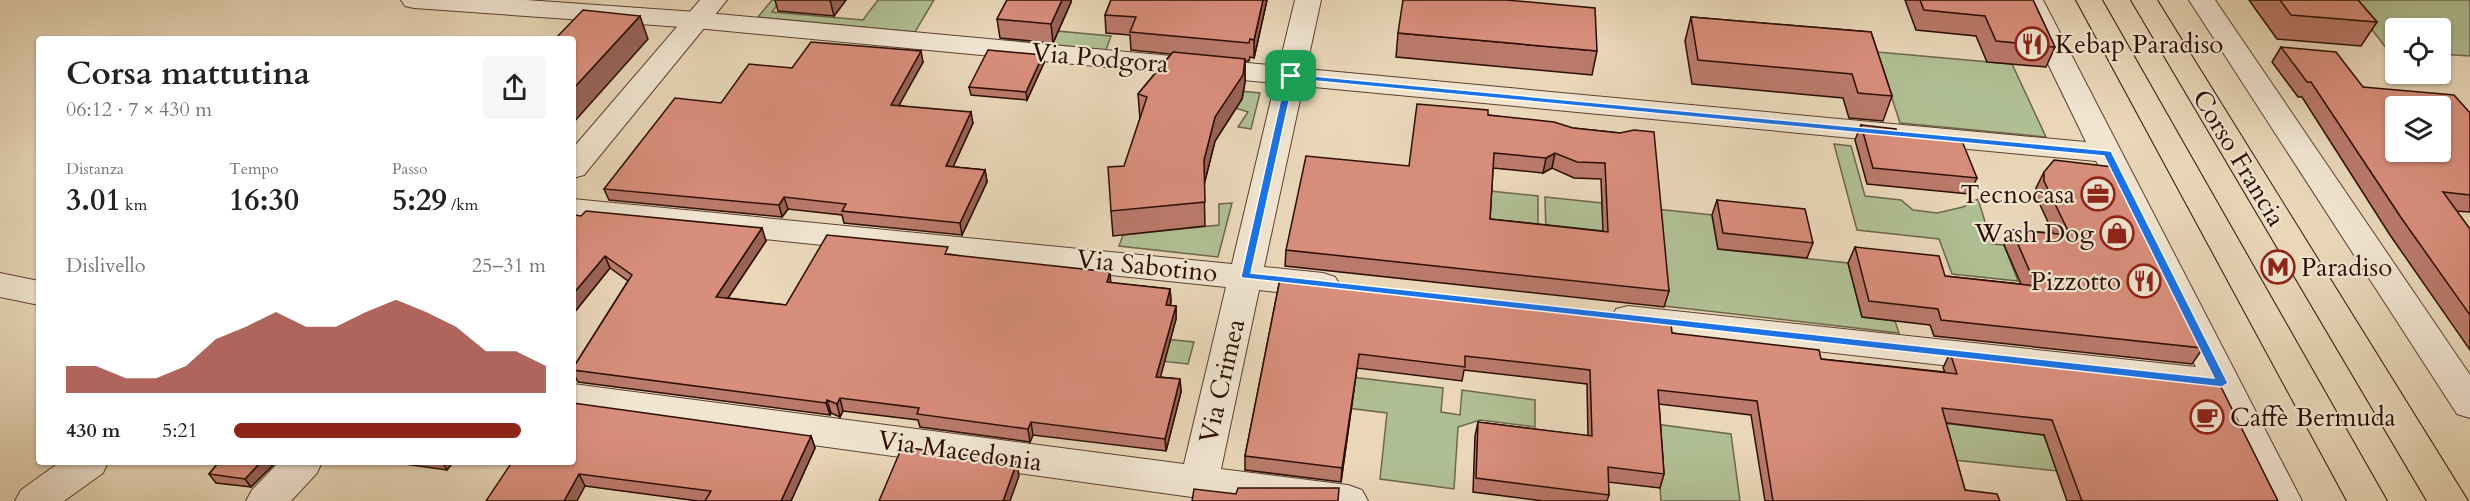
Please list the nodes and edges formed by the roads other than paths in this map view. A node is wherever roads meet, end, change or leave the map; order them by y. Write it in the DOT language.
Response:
graph roads {
  1 [pos="414,0"];
  2 [pos="1308,0"];
  3 [pos="2030,0"];
  4 [pos="2090,0"];
  5 [pos="2144,0"];
  6 [pos="2202,0"];
  7 [pos="699,7"];
  8 [pos="1291,76"];
  9 [pos="2108,153"];
  10 [pos="576,164"];
  11 [pos="576,208"];
  12 [pos="1246,276"];
  13 [pos="0,285"];
  14 [pos="1356,288"];
  15 [pos="36,291"];
  16 [pos="1593,314"];
  17 [pos="2222,383"];
  18 [pos="576,398"];
  19 [pos="2470,404"];
  20 [pos="85,465"];
  21 [pos="300,465"];
  22 [pos="1173,487"];
  23 [pos="35,501"];
  24 [pos="266,501"];
  25 [pos="1348,501"];
  26 [pos="2282,501"];
  27 [pos="2367,501"];
  28 [pos="2448,501"];
  1 -- 7 [label="street, Via Podgora"];
  2 -- 8 [label="street, Via Crimea"];
  3 -- 9 [label="street"];
  4 -- 27 [label="main road, Corso Francia"];
  5 -- 28 [label="main road, Corso Francia"];
  6 -- 19 [label="street, Corso Francia"];
  7 -- 8 [label="street, Via Podgora"];
  7 -- 10 [label="street"];
  8 -- 9 [label="street, Via Podgora"];
  8 -- 12 [label="street, Via Crimea"];
  9 -- 17 [label="street"];
  11 -- 12 [label="street, Via Sabotino"];
  12 -- 14 [label="street, Via Sabotino"];
  12 -- 22 [label="street, Via Crimea"];
  13 -- 15 [label="street"];
  16 -- 17 [label="street"];
  17 -- 26 [label="street"];
  18 -- 22 [label="street, Via Macedonia"];
  20 -- 23 [label="street"];
  21 -- 24 [label="street"];
  22 -- 25 [label="street, Via Macedonia"];
}
